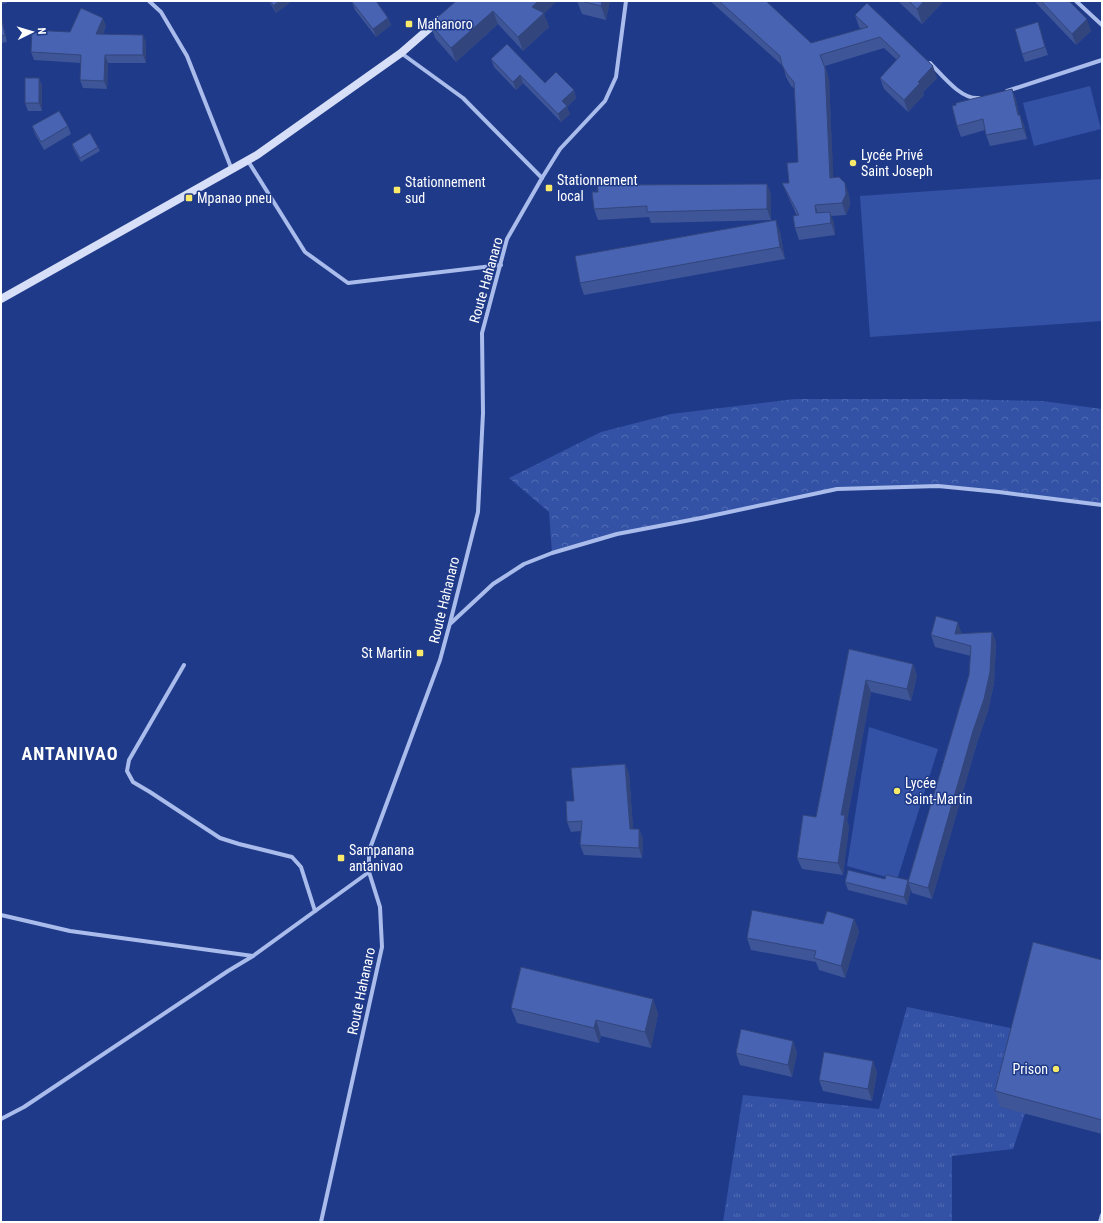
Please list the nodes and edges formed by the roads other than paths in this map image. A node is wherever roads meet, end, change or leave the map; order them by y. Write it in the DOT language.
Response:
graph roads {
  1 [pos="149,1"];
  2 [pos="626,1"];
  3 [pos="1076,1"];
  4 [pos="447,11"];
  5 [pos="1102,26"];
  6 [pos="401,53"];
  7 [pos="1102,60"];
  8 [pos="928,61"];
  9 [pos="1000,93"];
  10 [pos="986,98"];
  11 [pos="248,161"];
  12 [pos="232,170"];
  13 [pos="542,178"];
  14 [pos="501,265"];
  15 [pos="1,300"];
  16 [pos="1102,505"];
  17 [pos="450,623"];
  18 [pos="184,665"];
  19 [pos="369,872"];
  20 [pos="315,911"];
  21 [pos="1,915"];
  22 [pos="253,956"];
  23 [pos="1,1119"];
  24 [pos="1102,1215"];
  25 [pos="321,1222"];
  26 [pos="1100,1222"];
  1 -- 12 [label="street"];
  2 -- 13 [label="street, Route Hahanaro"];
  3 -- 5 [label="street"];
  4 -- 6 [label="main road"];
  6 -- 11 [label="main road"];
  6 -- 13 [label="street"];
  7 -- 9 [label="street"];
  8 -- 10 [label="street"];
  11 -- 12 [label="main road"];
  11 -- 14 [label="street"];
  12 -- 15 [label="main road"];
  13 -- 14 [label="street, Route Hahanaro"];
  14 -- 17 [label="street, Route Hahanaro"];
  16 -- 17 [label="street"];
  17 -- 19 [label="street, Route Hahanaro"];
  18 -- 20 [label="street"];
  19 -- 20 [label="street"];
  19 -- 25 [label="street, Route Hahanaro"];
  20 -- 22 [label="street"];
  21 -- 22 [label="street"];
  22 -- 23 [label="street"];
  24 -- 26 [label="street"];
}
